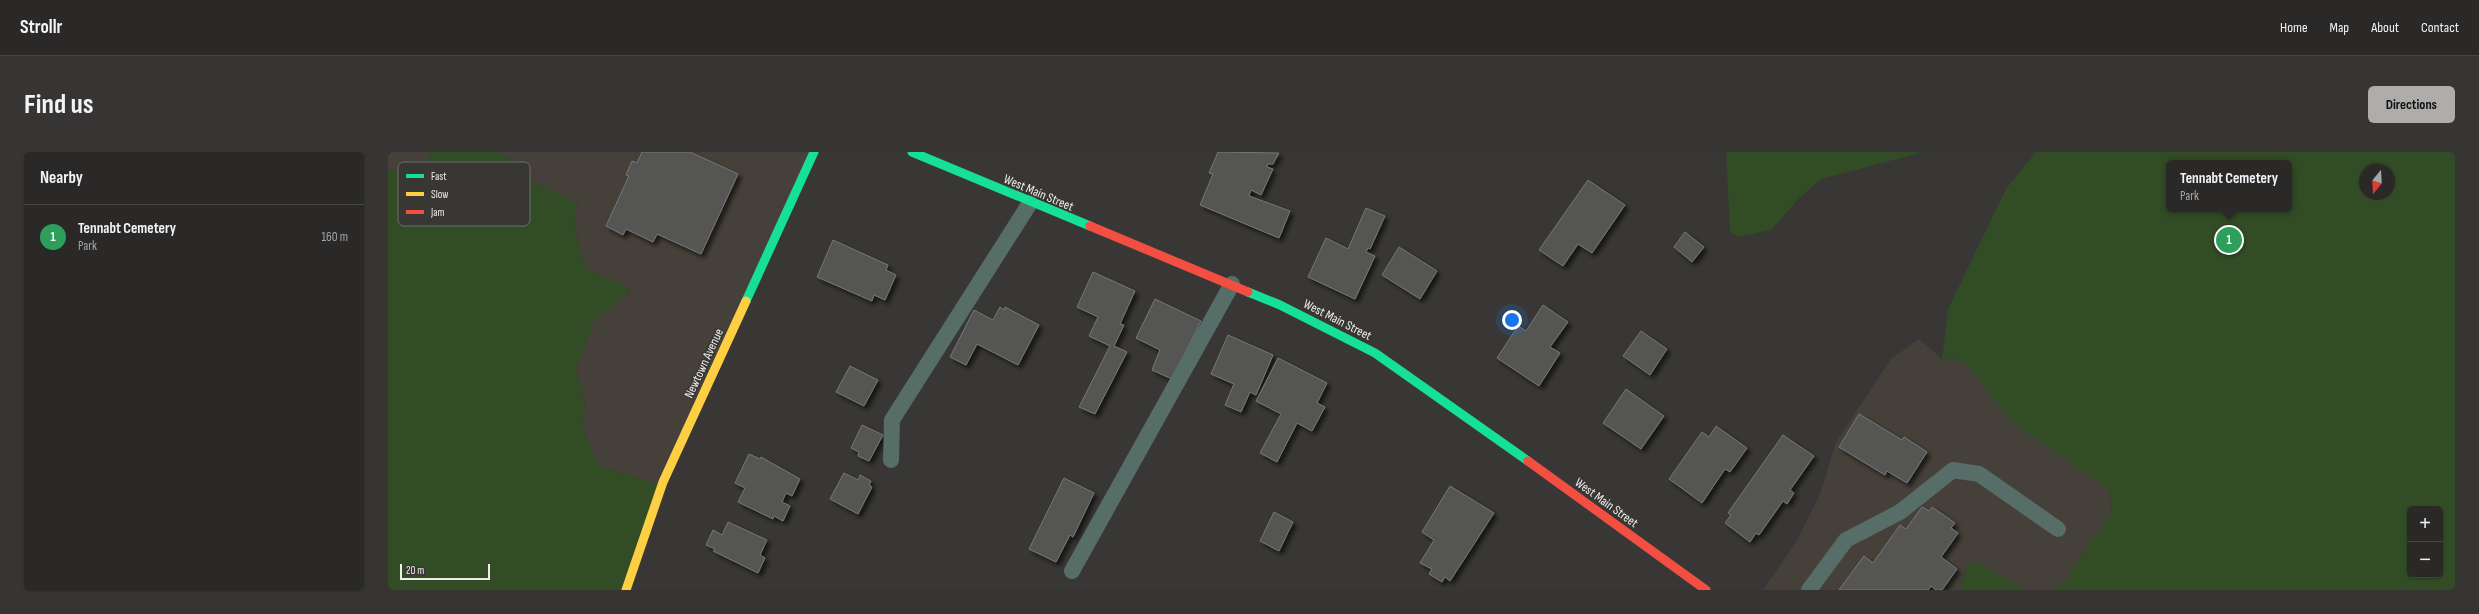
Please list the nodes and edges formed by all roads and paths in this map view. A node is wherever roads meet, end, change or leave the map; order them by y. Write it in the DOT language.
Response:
graph roads {
  1 [pos="814,152"];
  2 [pos="912,152"];
  3 [pos="1030,203"];
  4 [pos="1232,284"];
  5 [pos="892,460"];
  6 [pos="2058,529"];
  7 [pos="1072,571"];
  8 [pos="626,590"];
  9 [pos="1706,590"];
  10 [pos="1809,590"];
  1 -- 8 [label="main road, Newtown Avenue"];
  2 -- 3 [label="main road, West Main Street"];
  3 -- 4 [label="main road, West Main Street"];
  3 -- 5 [label="lane"];
  4 -- 7 [label="lane"];
  4 -- 9 [label="main road, West Main Street"];
  6 -- 10 [label="lane"];
}
